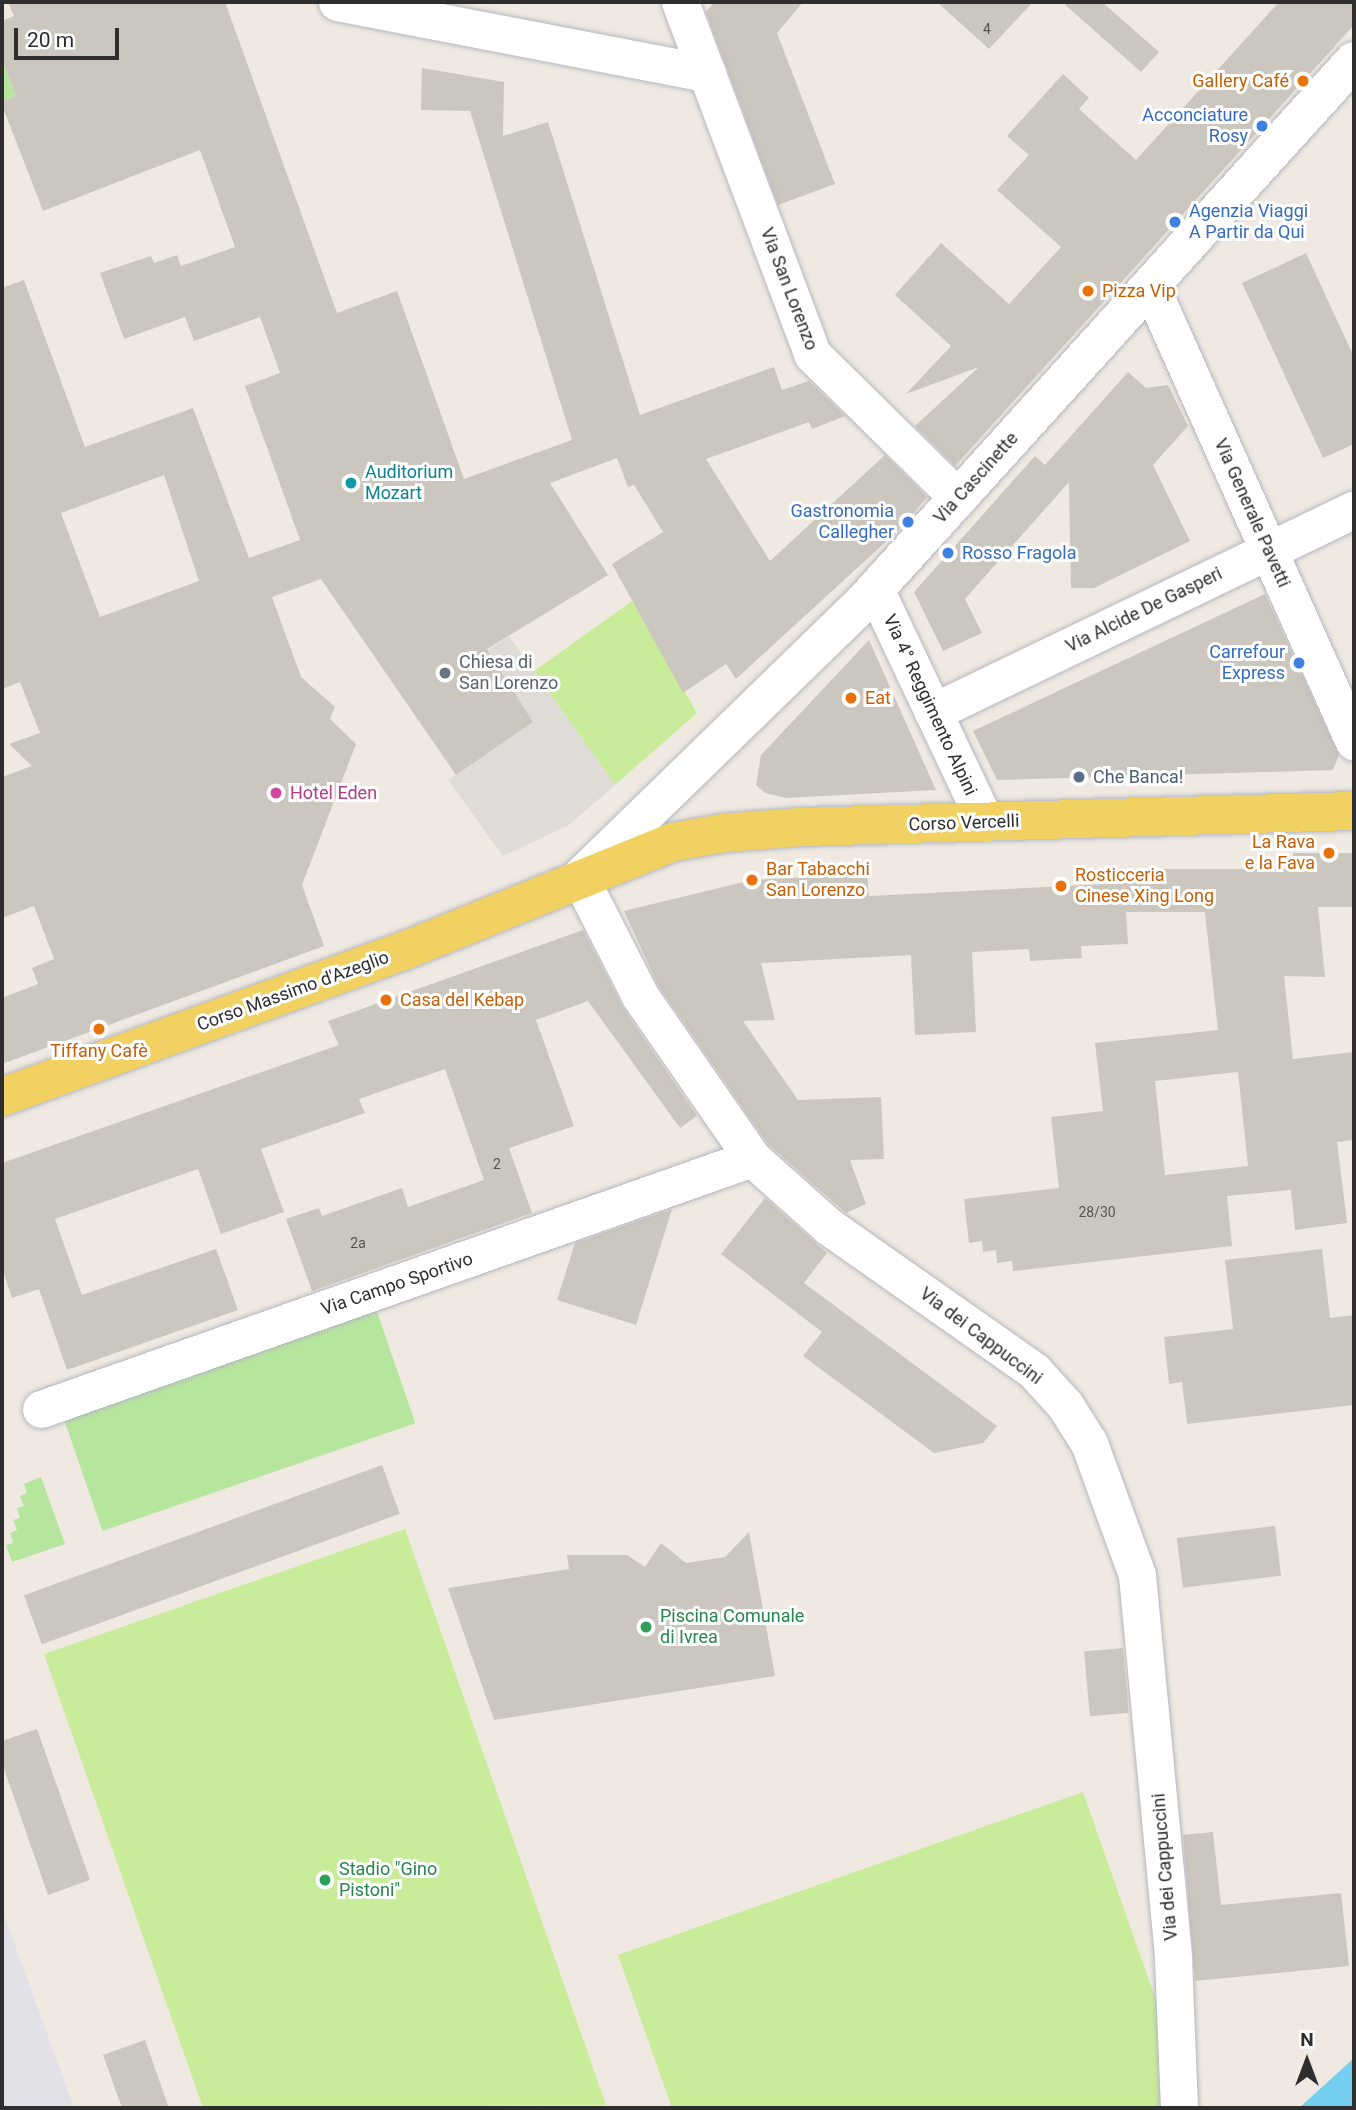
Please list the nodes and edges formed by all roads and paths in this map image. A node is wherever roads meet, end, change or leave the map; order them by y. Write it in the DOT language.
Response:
graph roads {
  1 [pos="337,2"];
  2 [pos="680,2"];
  3 [pos="1354,61"];
  4 [pos="707,73"];
  5 [pos="1150,285"];
  6 [pos="958,498"];
  7 [pos="1354,509"];
  8 [pos="1269,550"];
  9 [pos="875,589"];
  10 [pos="933,712"];
  11 [pos="1354,742"];
  12 [pos="1354,811"];
  13 [pos="985,822"];
  14 [pos="587,890"];
  15 [pos="2,1097"];
  16 [pos="752,1158"];
  17 [pos="41,1409"];
  18 [pos="1179,2108"];
  1 -- 4 [label="street"];
  2 -- 4 [label="street, Via San Lorenzo"];
  3 -- 5 [label="main road, Via Cascinette"];
  4 -- 6 [label="street, Via San Lorenzo"];
  5 -- 6 [label="main road, Via Cascinette"];
  5 -- 8 [label="street, Via Generale Pavetti"];
  6 -- 9 [label="main road, Via Cascinette"];
  7 -- 8 [label="street, Via Alcide De Gasperi"];
  8 -- 10 [label="street, Via Alcide De Gasperi"];
  8 -- 11 [label="street, Via Generale Pavetti"];
  9 -- 10 [label="street, Via 4° Reggimento Alpini"];
  9 -- 14 [label="main road, Via Cascinette"];
  10 -- 13 [label="street, Via 4° Reggimento Alpini"];
  12 -- 13 [label="main road, Corso Vercelli"];
  13 -- 14 [label="main road, Corso Vercelli"];
  14 -- 15 [label="main road, Corso Massimo d'Azeglio"];
  14 -- 16 [label="street, Via dei Cappuccini"];
  16 -- 17 [label="street, Via Campo Sportivo"];
  16 -- 18 [label="street, Via dei Cappuccini"];
}
